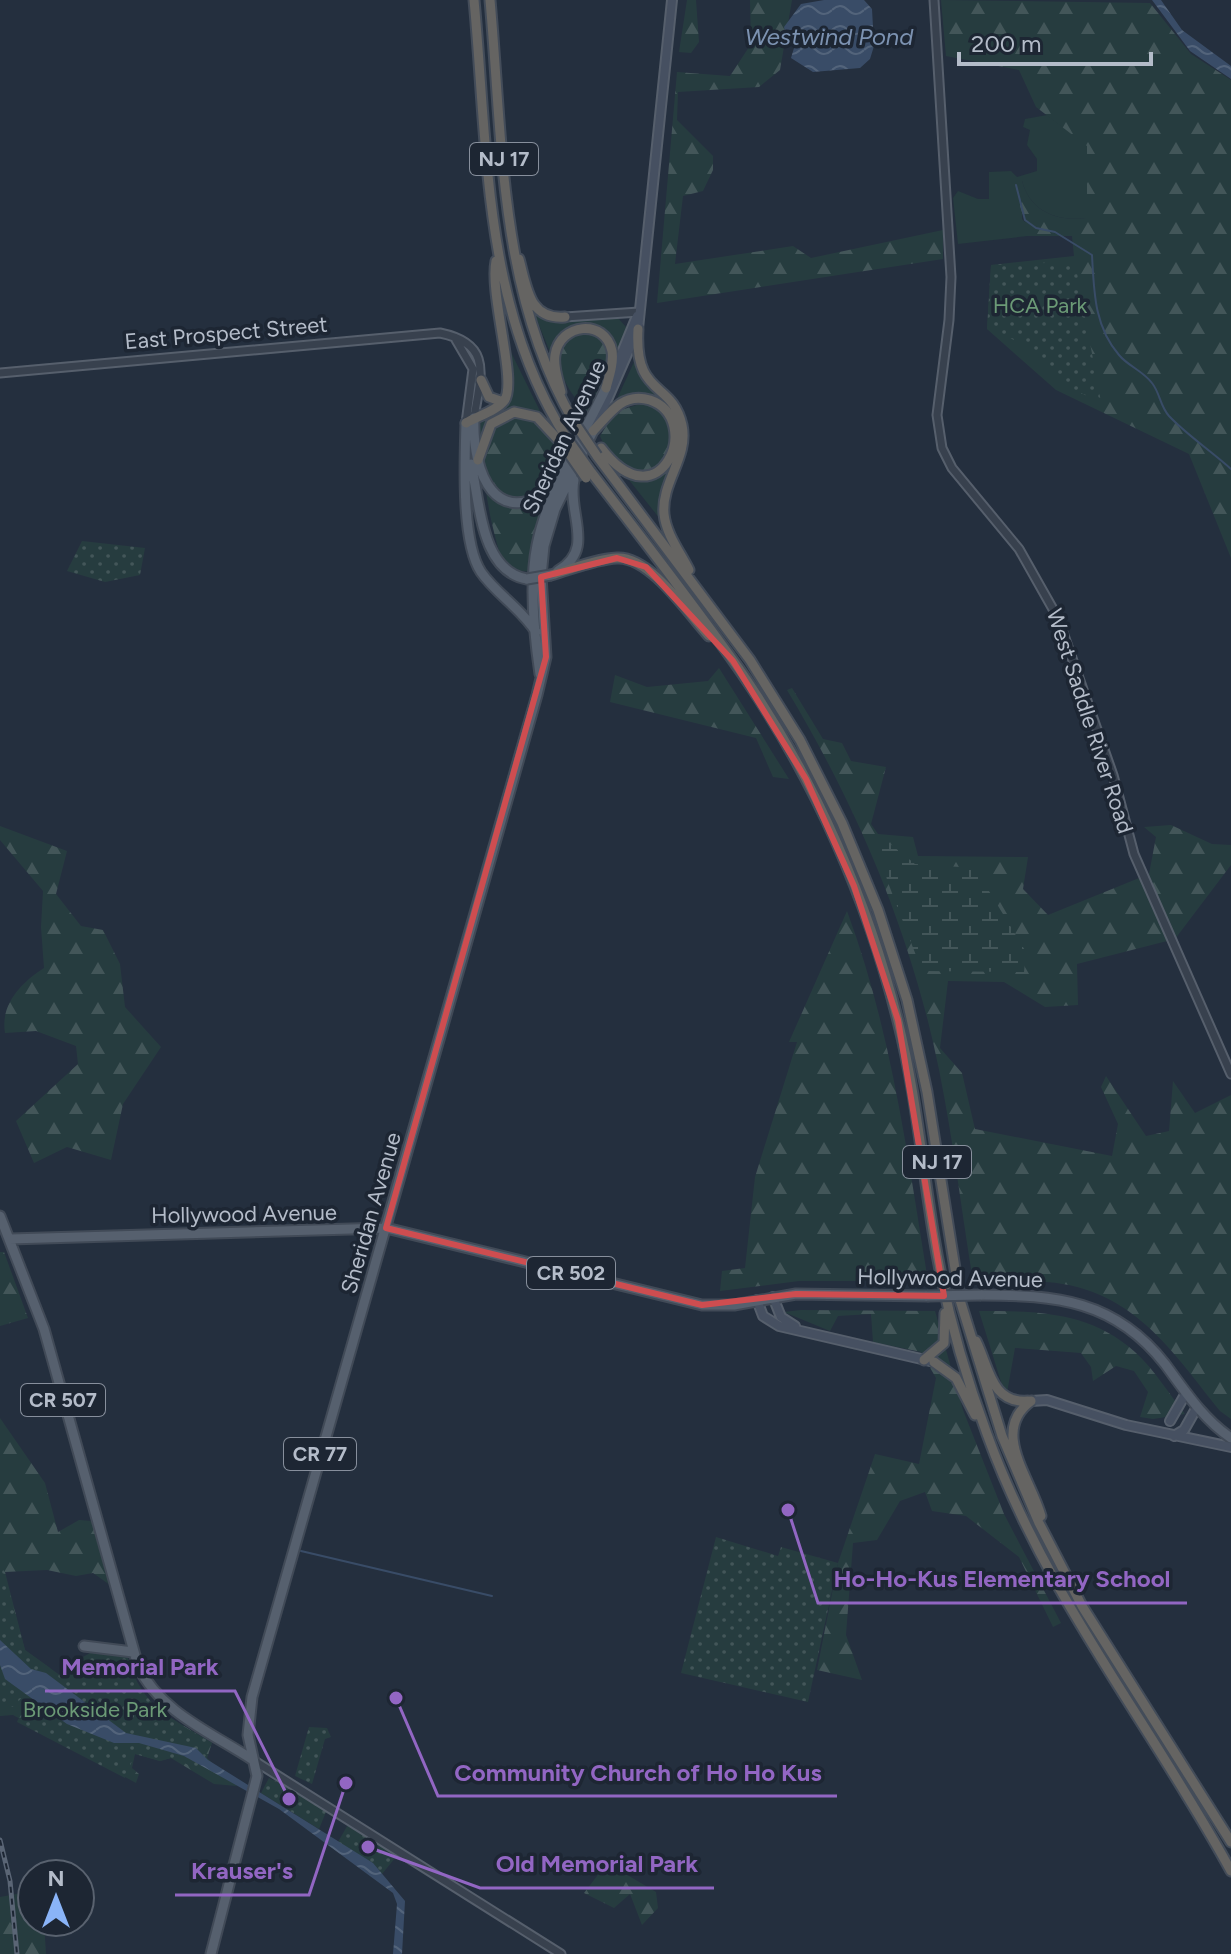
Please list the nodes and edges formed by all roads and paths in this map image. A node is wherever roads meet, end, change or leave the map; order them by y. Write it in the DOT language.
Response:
graph roads {
  1 [pos="474,0"];
  2 [pos="490,0"];
  3 [pos="672,0"];
  4 [pos="934,0"];
  5 [pos="510,224"];
  6 [pos="497,254"];
  7 [pos="639,312"];
  8 [pos="565,317"];
  9 [pos="638,329"];
  10 [pos="455,338"];
  11 [pos="0,373"];
  12 [pos="481,380"];
  13 [pos="606,388"];
  14 [pos="503,402"];
  15 [pos="563,403"];
  16 [pos="470,421"];
  17 [pos="593,431"];
  18 [pos="564,441"];
  19 [pos="467,449"];
  20 [pos="599,452"];
  21 [pos="478,460"];
  22 [pos="579,460"];
  23 [pos="560,483"];
  24 [pos="551,575"];
  25 [pos="702,594"];
  26 [pos="510,599"];
  27 [pos="540,604"];
  28 [pos="537,633"];
  29 [pos="733,661"];
  30 [pos="541,677"];
  31 [pos="1231,1074"];
  32 [pos="0,1216"];
  33 [pos="386,1228"];
  34 [pos="10,1239"];
  35 [pos="943,1286"];
  36 [pos="773,1297"];
  37 [pos="757,1300"];
  38 [pos="967,1323"];
  39 [pos="803,1330"];
  40 [pos="929,1361"];
  41 [pos="1186,1393"];
  42 [pos="1031,1401"];
  43 [pos="1197,1407"];
  44 [pos="1170,1421"];
  45 [pos="1146,1429"];
  46 [pos="1173,1436"];
  47 [pos="1231,1438"];
  48 [pos="990,1443"];
  49 [pos="1231,1447"];
  50 [pos="1049,1544"];
  51 [pos="84,1646"];
  52 [pos="133,1652"];
  53 [pos="253,1760"];
  54 [pos="1231,1842"];
  55 [pos="1231,1871"];
  56 [pos="560,1953"];
  57 [pos="211,1954"];
  1 -- 6 [label="highway, NJ 17"];
  2 -- 5 [label="highway, NJ 17"];
  3 -- 7 [label="main road, Sheridan Avenue / CR 77"];
  4 -- 31 [label="street, West Saddle River Road"];
  5 -- 8 [label="highway"];
  5 -- 15 [label="highway, NJ 17"];
  6 -- 14 [label="highway"];
  6 -- 18 [label="highway, NJ 17"];
  7 -- 8 [label="street"];
  7 -- 9 [label="main road, Sheridan Avenue / CR 77"];
  7 -- 13 [label="main road, Sheridan Avenue / CR 77"];
  9 -- 17 [label="main road, Sheridan Avenue / CR 77"];
  9 -- 25 [label="highway"];
  10 -- 11 [label="street, East Prospect Street"];
  10 -- 12 [label="street"];
  10 -- 16 [label="street"];
  12 -- 14 [label="highway"];
  12 -- 16 [label="street"];
  13 -- 15 [label="highway"];
  13 -- 23 [label="main road, Sheridan Avenue / CR 77"];
  14 -- 16 [label="highway"];
  15 -- 20 [label="highway, NJ 17, bridge"];
  16 -- 19 [label="main road"];
  16 -- 21 [label="main road"];
  17 -- 20 [label="highway"];
  17 -- 22 [label="main road, Sheridan Avenue / CR 77"];
  18 -- 21 [label="highway"];
  18 -- 29 [label="highway, NJ 17, bridge"];
  19 -- 24 [label="main road, bridge"];
  19 -- 26 [label="main road"];
  20 -- 25 [label="highway, NJ 17"];
  21 -- 23 [label="main road"];
  22 -- 24 [label="main road"];
  22 -- 27 [label="main road, Sheridan Avenue / CR 77"];
  23 -- 27 [label="main road, Sheridan Avenue / CR 77"];
  24 -- 29 [label="highway"];
  25 -- 38 [label="highway, NJ 17"];
  26 -- 27 [label="main road"];
  26 -- 28 [label="main road"];
  27 -- 28 [label="main road, Sheridan Avenue / CR 77"];
  27 -- 30 [label="main road, Sheridan Avenue / CR 77"];
  28 -- 30 [label="main road, Sheridan Avenue / CR 77"];
  29 -- 35 [label="highway, NJ 17"];
  30 -- 33 [label="main road, Sheridan Avenue / CR 77"];
  32 -- 34 [label="main road"];
  33 -- 34 [label="main road, Hollywood Avenue / CR 502"];
  33 -- 37 [label="main road, Hollywood Avenue / CR 502"];
  33 -- 53 [label="main road, Sheridan Avenue / CR 77"];
  34 -- 52 [label="main road, CR 507"];
  35 -- 40 [label="highway"];
  35 -- 48 [label="highway, NJ 17"];
  36 -- 37 [label="main road, Hollywood Avenue / CR 502"];
  36 -- 39 [label="main road"];
  36 -- 41 [label="main road, Hollywood Avenue / CR 502, bridge"];
  37 -- 39 [label="main road"];
  38 -- 42 [label="highway"];
  38 -- 50 [label="highway, NJ 17"];
  39 -- 40 [label="main road"];
  40 -- 48 [label="highway"];
  41 -- 43 [label="main road, Hollywood Avenue / CR 502"];
  41 -- 44 [label="main road"];
  42 -- 45 [label="main road"];
  42 -- 50 [label="highway"];
  43 -- 46 [label="main road"];
  43 -- 47 [label="main road, Hollywood Avenue / CR 502"];
  44 -- 45 [label="main road"];
  44 -- 46 [label="main road"];
  45 -- 46 [label="main road"];
  46 -- 49 [label="main road"];
  48 -- 55 [label="highway, NJ 17"];
  50 -- 54 [label="highway, NJ 17"];
  51 -- 52 [label="main road"];
  52 -- 53 [label="main road, CR 507"];
  53 -- 56 [label="street"];
  53 -- 57 [label="main road, Sheridan Avenue"];
}
